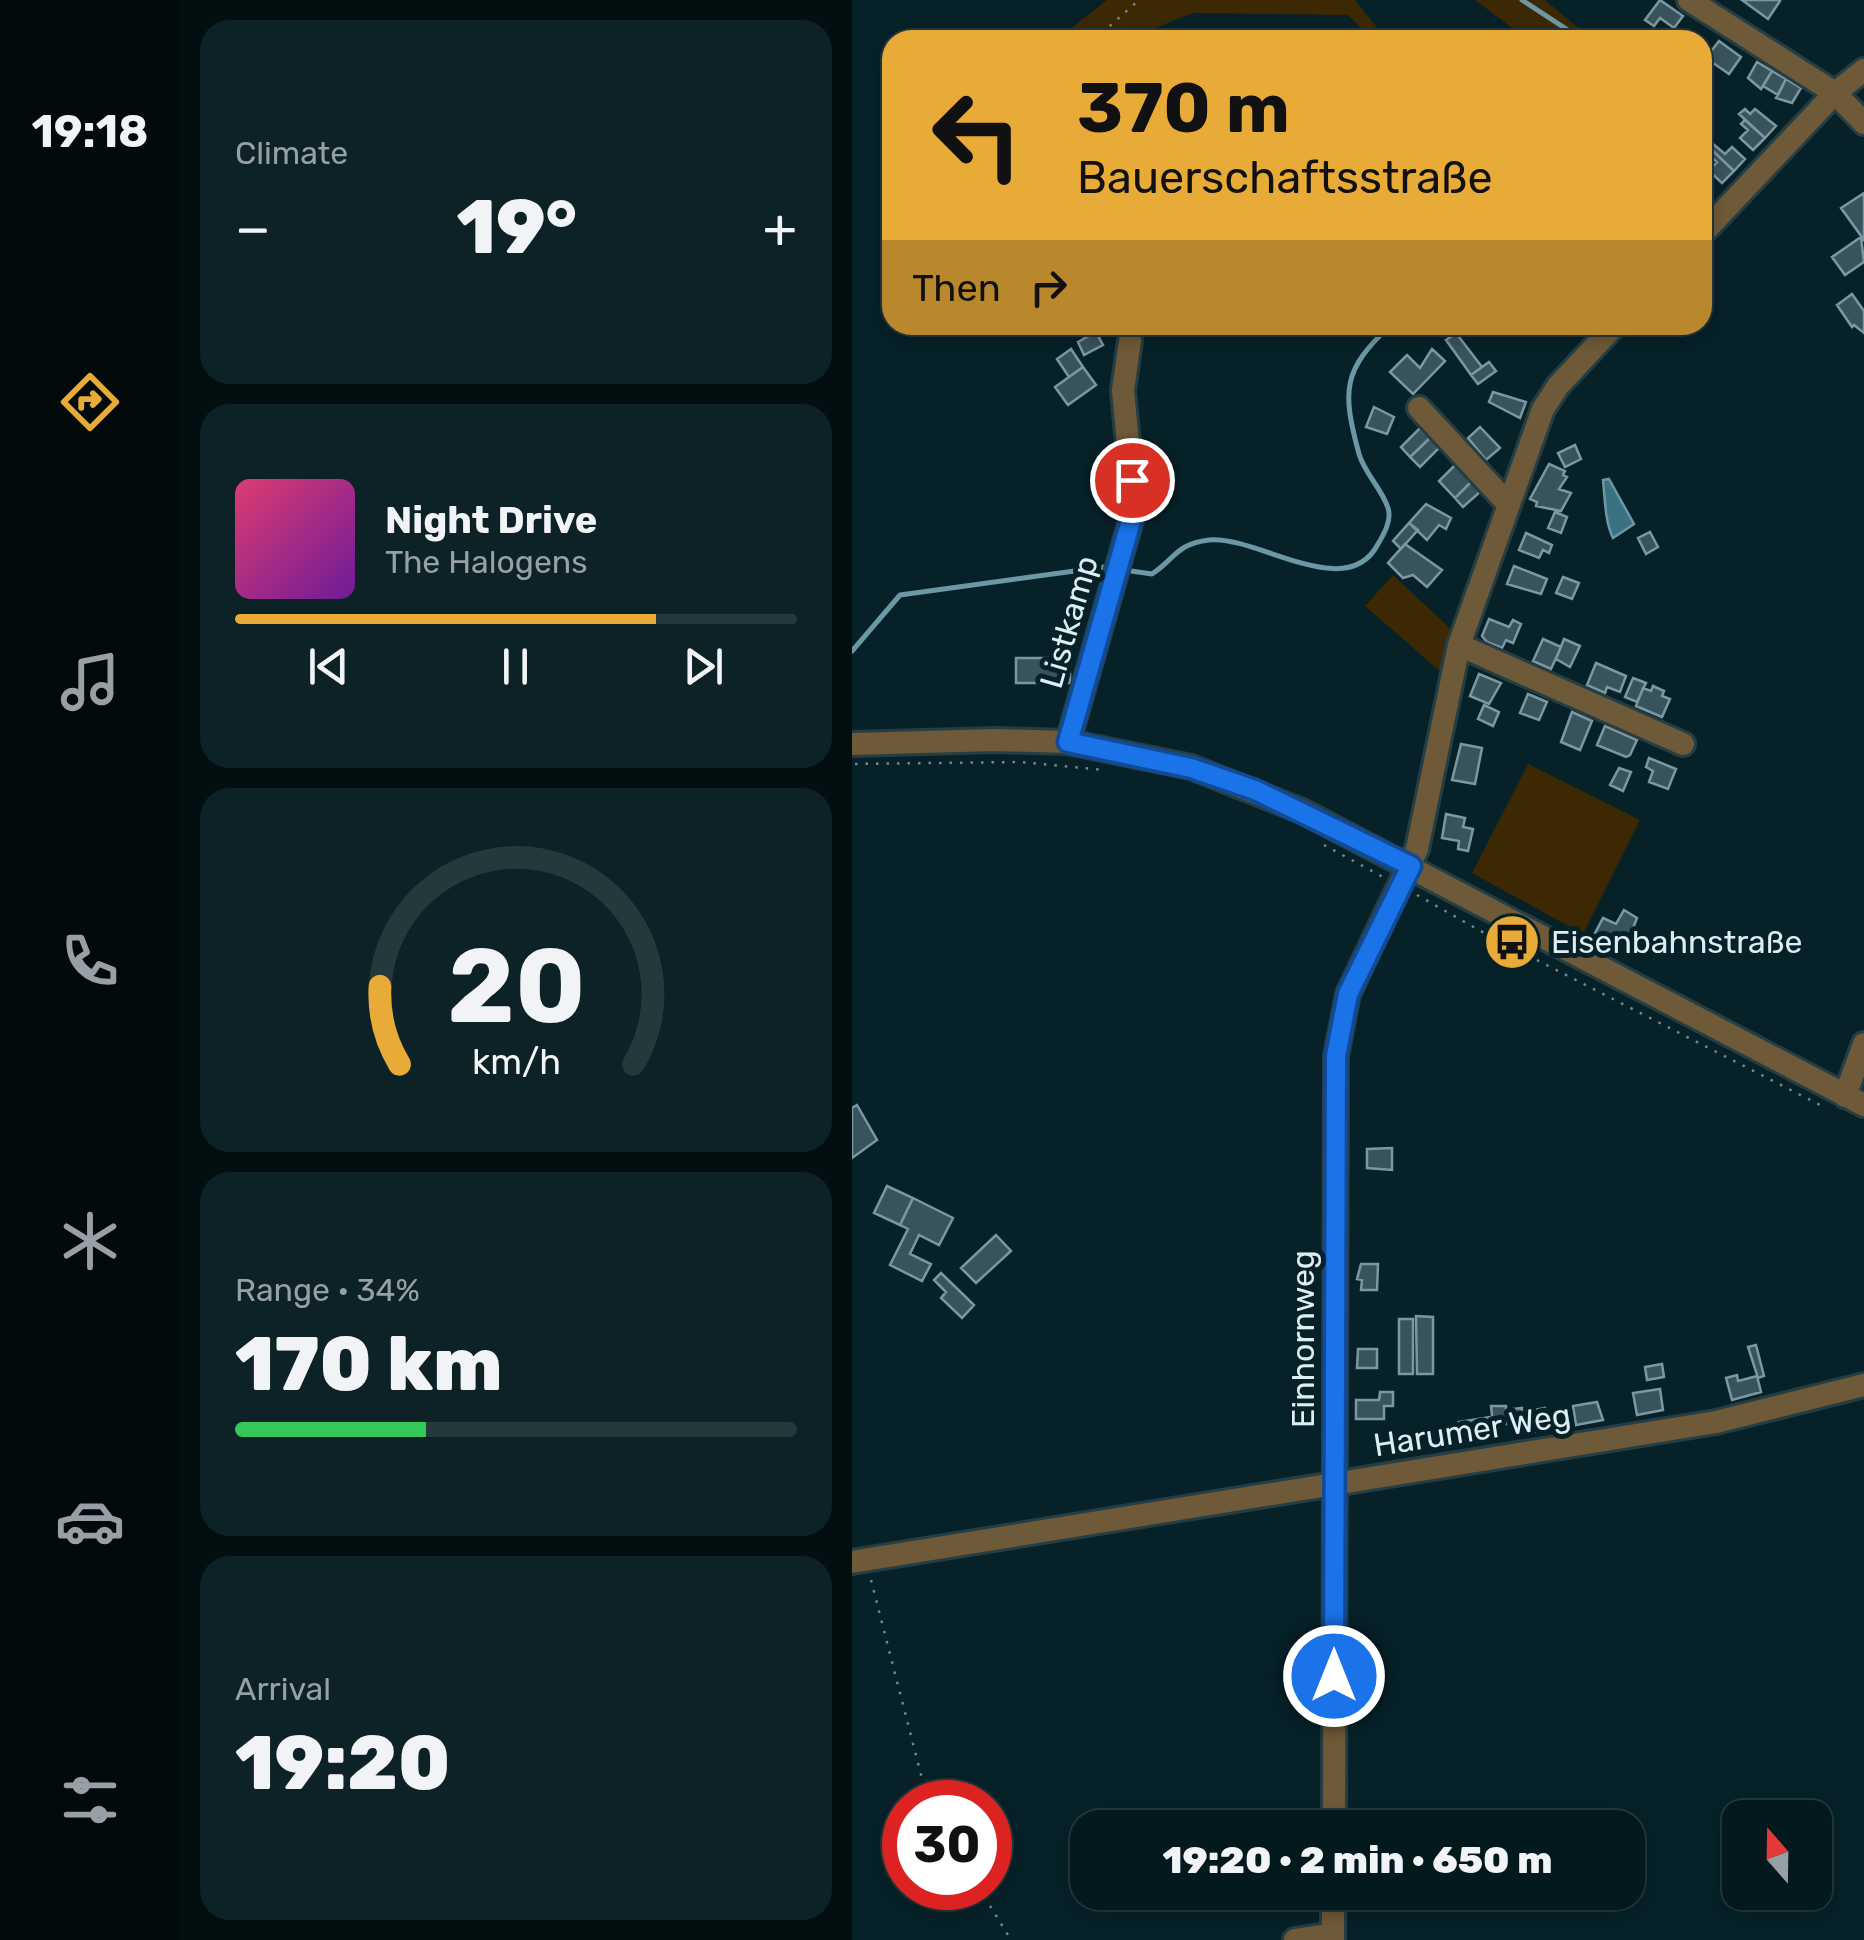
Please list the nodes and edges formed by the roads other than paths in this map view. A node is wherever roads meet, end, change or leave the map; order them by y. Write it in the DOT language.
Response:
graph roads {
  1 [pos="1689,0"];
  2 [pos="1864,70"];
  3 [pos="1835,94"];
  4 [pos="1864,124"];
  5 [pos="1712,223"];
  6 [pos="1606,335"];
  7 [pos="1130,342"];
  8 [pos="1419,408"];
  9 [pos="1508,506"];
  10 [pos="1459,646"];
  11 [pos="1068,742"];
  12 [pos="852,744"];
  13 [pos="1682,744"];
  14 [pos="1405,876"];
  15 [pos="1864,1044"];
  16 [pos="1854,1100"];
  17 [pos="1864,1385"];
  18 [pos="1335,1486"];
  19 [pos="859,1561"];
  20 [pos="1334,1810"];
  21 [pos="1334,1910"];
  22 [pos="1333,1937"];
  23 [pos="1294,1940"];
  1 -- 3 [label="street"];
  2 -- 3 [label="street"];
  3 -- 4 [label="street"];
  3 -- 5 [label="street"];
  6 -- 9 [label="street"];
  7 -- 11 [label="street, Listkamp"];
  8 -- 9 [label="street"];
  9 -- 10 [label="street"];
  10 -- 13 [label="street"];
  10 -- 14 [label="street"];
  11 -- 12 [label="street"];
  11 -- 14 [label="street"];
  14 -- 16 [label="street"];
  14 -- 18 [label="street, Einhornweg"];
  15 -- 16 [label="street"];
  17 -- 18 [label="street, Harumer Weg"];
  18 -- 19 [label="street, Harumer Weg"];
  18 -- 20 [label="street, Einhornweg"];
  21 -- 22 [label="street"];
  22 -- 23 [label="street"];
}
